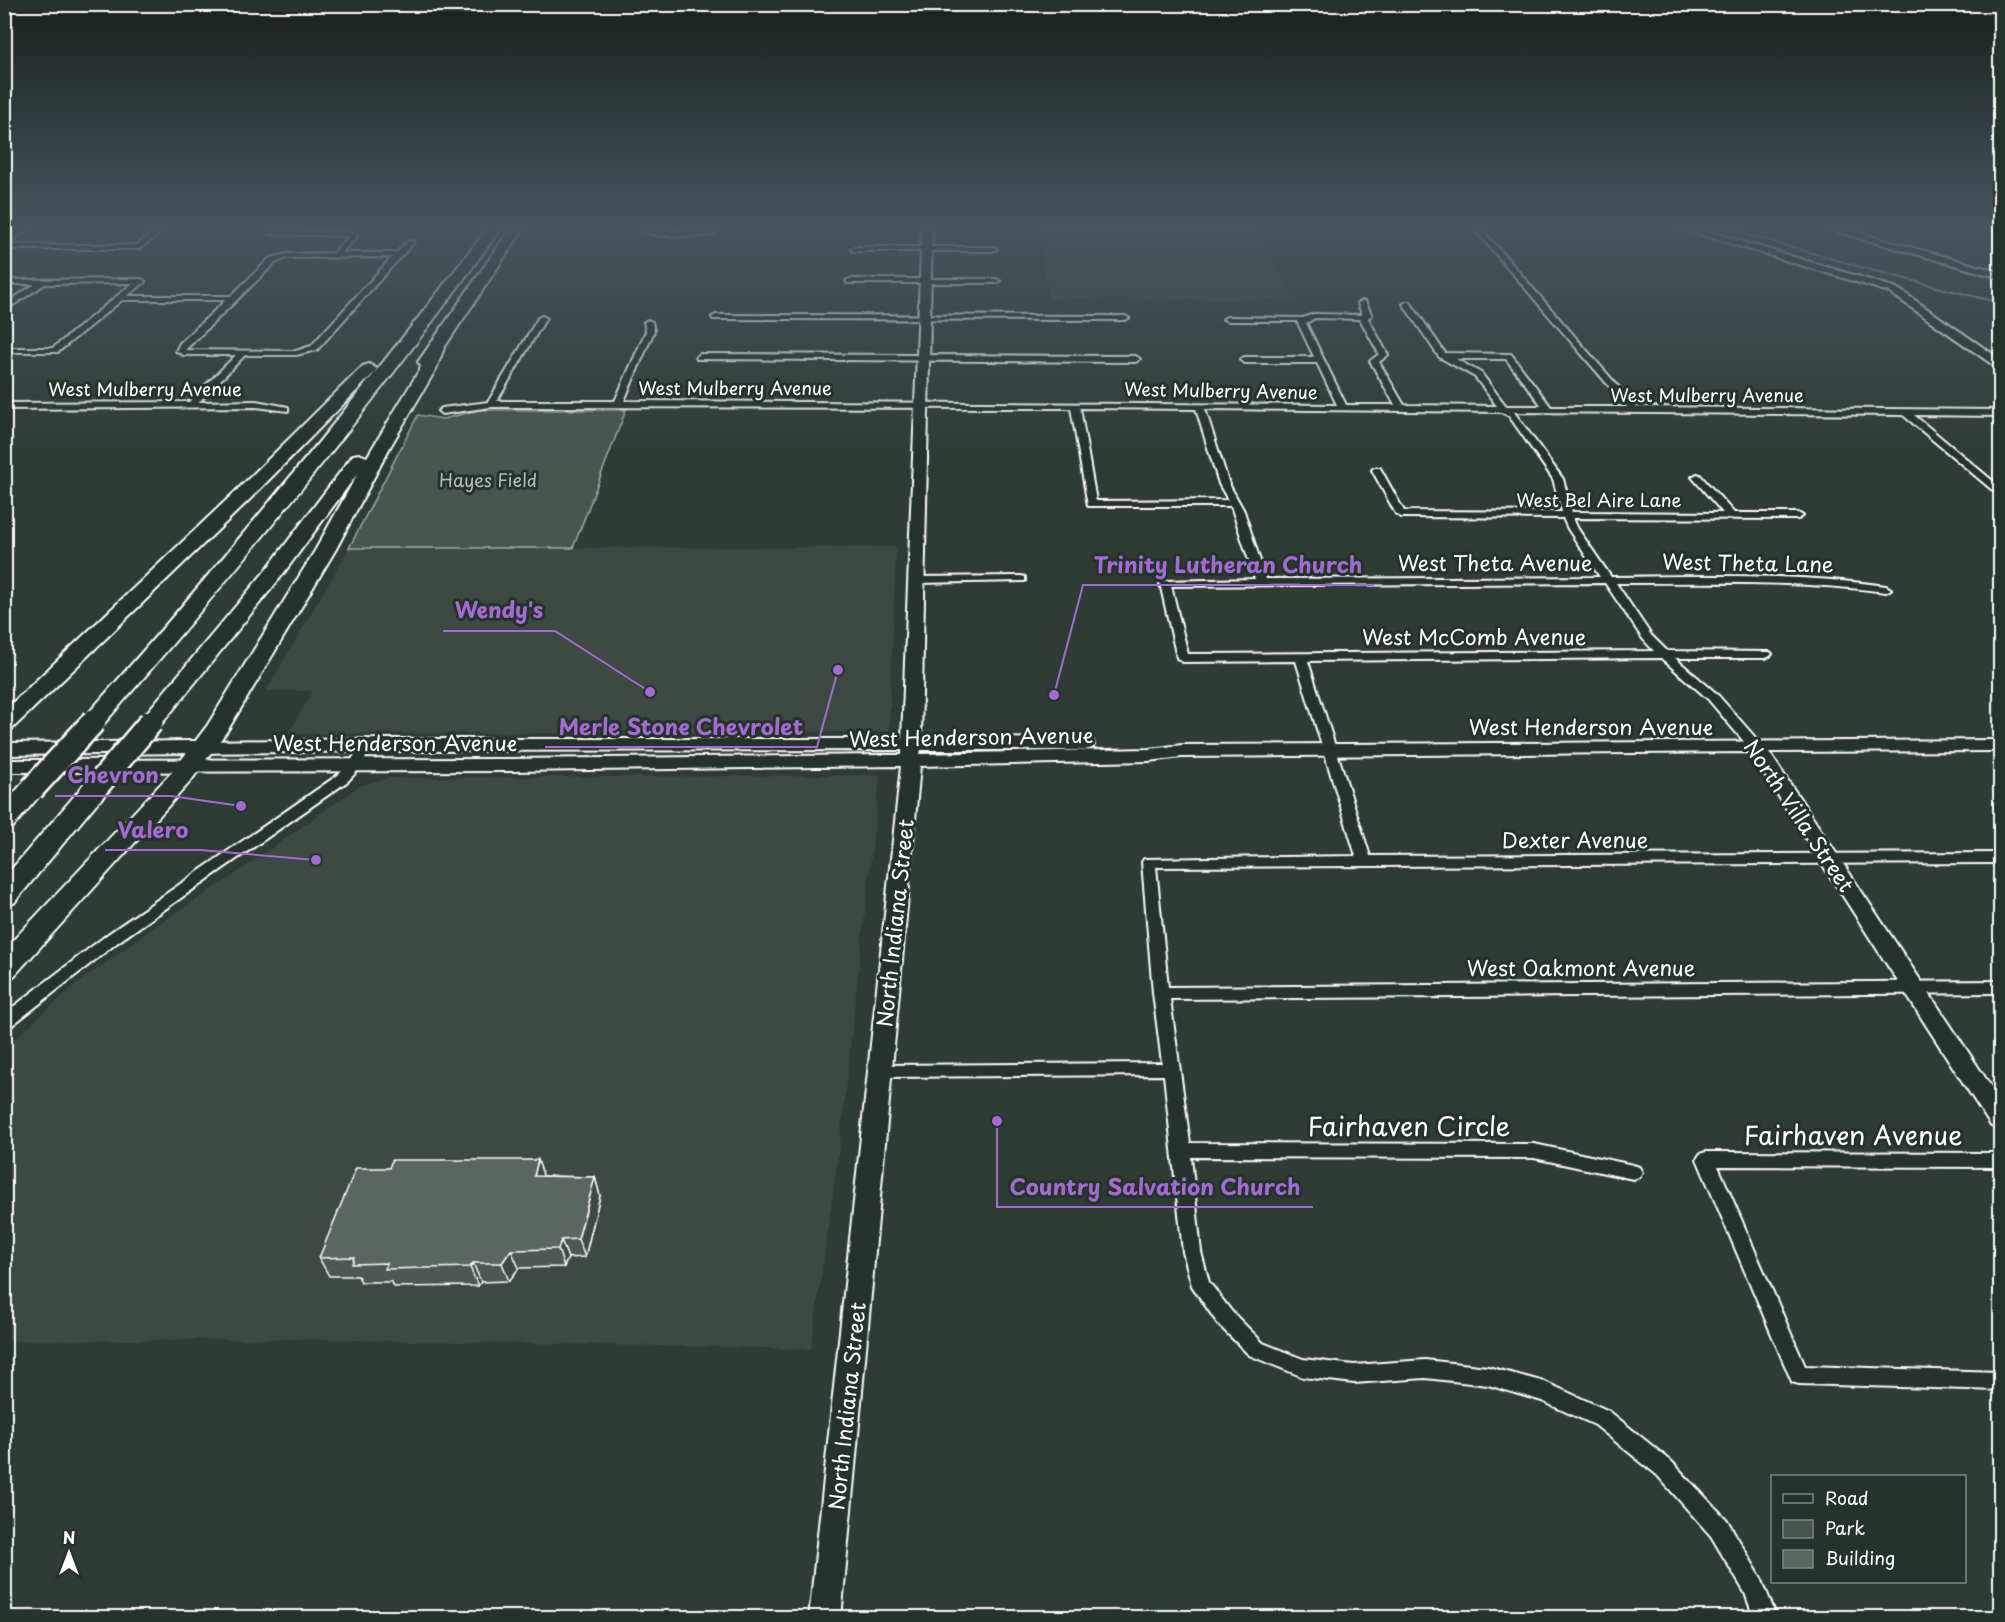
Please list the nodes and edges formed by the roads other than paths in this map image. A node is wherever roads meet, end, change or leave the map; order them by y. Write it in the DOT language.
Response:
graph roads {
  1 [pos="116,301"];
  2 [pos="231,301"];
  3 [pos="356,301"];
  4 [pos="438,301"];
  5 [pos="439,301"];
  6 [pos="468,301"];
  7 [pos="924,301"];
  8 [pos="1539,301"];
  9 [pos="1910,301"];
  10 [pos="1362,303"];
  11 [pos="1407,304"];
  12 [pos="716,317"];
  13 [pos="924,317"];
  14 [pos="1363,317"];
  15 [pos="542,318"];
  16 [pos="1125,318"];
  17 [pos="1227,319"];
  18 [pos="1301,320"];
  19 [pos="648,322"];
  20 [pos="436,348"];
  21 [pos="4,350"];
  22 [pos="243,352"];
  23 [pos="700,357"];
  24 [pos="923,357"];
  25 [pos="1445,357"];
  26 [pos="1136,359"];
  27 [pos="1244,360"];
  28 [pos="1320,360"];
  29 [pos="2001,364"];
  30 [pos="192,404"];
  31 [pos="618,404"];
  32 [pos="921,404"];
  33 [pos="491,405"];
  34 [pos="1075,405"];
  35 [pos="4,406"];
  36 [pos="1200,406"];
  37 [pos="1343,408"];
  38 [pos="1401,408"];
  39 [pos="285,409"];
  40 [pos="1504,410"];
  41 [pos="1549,410"];
  42 [pos="1634,410"];
  43 [pos="442,411"];
  44 [pos="1905,412"];
  45 [pos="2001,412"];
  46 [pos="1377,470"];
  47 [pos="1697,477"];
  48 [pos="2001,492"];
  49 [pos="1234,503"];
  50 [pos="1566,515"];
  51 [pos="1731,516"];
  52 [pos="1798,516"];
  53 [pos="1021,579"];
  54 [pos="916,580"];
  55 [pos="1261,582"];
  56 [pos="1608,582"];
  57 [pos="1886,589"];
  58 [pos="1766,654"];
  59 [pos="1664,655"];
  60 [pos="1301,657"];
  61 [pos="1183,658"];
  62 [pos="4,724"];
  63 [pos="367,745"];
  64 [pos="598,745"];
  65 [pos="766,745"];
  66 [pos="2001,746"];
  67 [pos="1756,747"];
  68 [pos="4,749"];
  69 [pos="1330,750"];
  70 [pos="911,752"];
  71 [pos="197,756"];
  72 [pos="659,762"];
  73 [pos="355,765"];
  74 [pos="416,765"];
  75 [pos="4,766"];
  76 [pos="4,820"];
  77 [pos="2001,858"];
  78 [pos="1830,859"];
  79 [pos="1364,861"];
  80 [pos="4,896"];
  81 [pos="4,969"];
  82 [pos="1912,987"];
  83 [pos="2001,987"];
  84 [pos="1161,993"];
  85 [pos="4,1023"];
  86 [pos="1171,1070"];
  87 [pos="880,1071"];
  88 [pos="2001,1119"];
  89 [pos="1182,1150"];
  90 [pos="2001,1160"];
  91 [pos="1632,1172"];
  92 [pos="2001,1381"];
  93 [pos="825,1617"];
  94 [pos="1766,1617"];
  1 -- 21 [label="street"];
  2 -- 22 [label="street"];
  3 -- 22 [label="street"];
  4 -- 62 [label="highway"];
  5 -- 76 [label="highway, bridge"];
  6 -- 20 [label="highway"];
  7 -- 13 [label="main road, North Indiana Street"];
  8 -- 42 [label="street"];
  9 -- 29 [label="main road"];
  10 -- 14 [label="street"];
  11 -- 25 [label="street"];
  12 -- 13 [label="street"];
  13 -- 16 [label="street"];
  13 -- 24 [label="main road, North Indiana Street"];
  14 -- 18 [label="street"];
  14 -- 38 [label="street"];
  15 -- 33 [label="street"];
  17 -- 18 [label="street"];
  18 -- 28 [label="street"];
  19 -- 31 [label="street"];
  20 -- 71 [label="highway"];
  20 -- 80 [label="highway, bridge"];
  22 -- 30 [label="street"];
  23 -- 24 [label="street"];
  24 -- 26 [label="street"];
  24 -- 32 [label="main road, North Indiana Street"];
  25 -- 40 [label="street, North Villa Street"];
  25 -- 41 [label="street"];
  27 -- 28 [label="street"];
  28 -- 37 [label="street"];
  30 -- 35 [label="street, West Mulberry Avenue"];
  30 -- 39 [label="street, West Mulberry Avenue"];
  31 -- 32 [label="street, West Mulberry Avenue"];
  31 -- 33 [label="street, West Mulberry Avenue"];
  32 -- 34 [label="street, West Mulberry Avenue"];
  32 -- 54 [label="main road, North Indiana Street"];
  33 -- 43 [label="street, West Mulberry Avenue"];
  34 -- 36 [label="street, West Mulberry Avenue"];
  34 -- 49 [label="street"];
  36 -- 37 [label="street, West Mulberry Avenue"];
  36 -- 49 [label="street"];
  37 -- 38 [label="street, West Mulberry Avenue"];
  38 -- 40 [label="street, West Mulberry Avenue"];
  40 -- 41 [label="street, West Mulberry Avenue"];
  40 -- 50 [label="street, North Villa Street"];
  41 -- 42 [label="street, West Mulberry Avenue"];
  42 -- 44 [label="street, West Mulberry Avenue"];
  44 -- 45 [label="street, West Mulberry Avenue"];
  44 -- 48 [label="street"];
  46 -- 50 [label="street, West Bel Aire Lane"];
  47 -- 51 [label="street"];
  49 -- 55 [label="street"];
  50 -- 51 [label="street, West Bel Aire Lane"];
  50 -- 56 [label="street, North Villa Street"];
  51 -- 52 [label="street, West Bel Aire Lane"];
  53 -- 54 [label="street"];
  54 -- 70 [label="main road, North Indiana Street"];
  55 -- 56 [label="street, West Theta Avenue"];
  55 -- 61 [label="street, West Theta Avenue"];
  56 -- 57 [label="street, West Theta Lane"];
  56 -- 59 [label="street, North Villa Street"];
  58 -- 59 [label="street, West McComb Avenue"];
  59 -- 60 [label="street, West McComb Avenue"];
  59 -- 67 [label="street, North Villa Street"];
  60 -- 61 [label="street, West McComb Avenue"];
  60 -- 69 [label="street"];
  63 -- 64 [label="main road, West Henderson Avenue"];
  63 -- 71 [label="main road, West Henderson Avenue"];
  63 -- 73 [label="street"];
  64 -- 65 [label="main road, West Henderson Avenue"];
  64 -- 74 [label="main road"];
  65 -- 70 [label="main road, West Henderson Avenue"];
  65 -- 72 [label="main road"];
  66 -- 67 [label="main road, West Henderson Avenue"];
  67 -- 69 [label="main road, West Henderson Avenue"];
  67 -- 78 [label="main road, North Villa Street"];
  68 -- 71 [label="main road, West Henderson Avenue"];
  69 -- 70 [label="main road, West Henderson Avenue"];
  69 -- 79 [label="street"];
  70 -- 72 [label="main road, West Henderson Avenue"];
  70 -- 87 [label="main road, North Indiana Street"];
  71 -- 73 [label="main road, West Henderson Avenue"];
  71 -- 75 [label="main road, West Henderson Avenue"];
  71 -- 81 [label="highway"];
  72 -- 74 [label="main road, West Henderson Avenue"];
  73 -- 74 [label="main road, West Henderson Avenue"];
  73 -- 85 [label="street"];
  77 -- 78 [label="street, Dexter Avenue"];
  78 -- 79 [label="street, Dexter Avenue"];
  78 -- 82 [label="main road, North Villa Street"];
  79 -- 84 [label="street, Dexter Avenue"];
  82 -- 83 [label="street, West Oakmont Avenue"];
  82 -- 84 [label="street, West Oakmont Avenue"];
  82 -- 88 [label="main road, North Villa Street"];
  84 -- 86 [label="street"];
  86 -- 87 [label="street"];
  86 -- 89 [label="street"];
  87 -- 93 [label="main road, North Indiana Street"];
  89 -- 91 [label="street, Fairhaven Circle"];
  89 -- 94 [label="street"];
  90 -- 92 [label="street, Fairhaven Avenue"];
}
